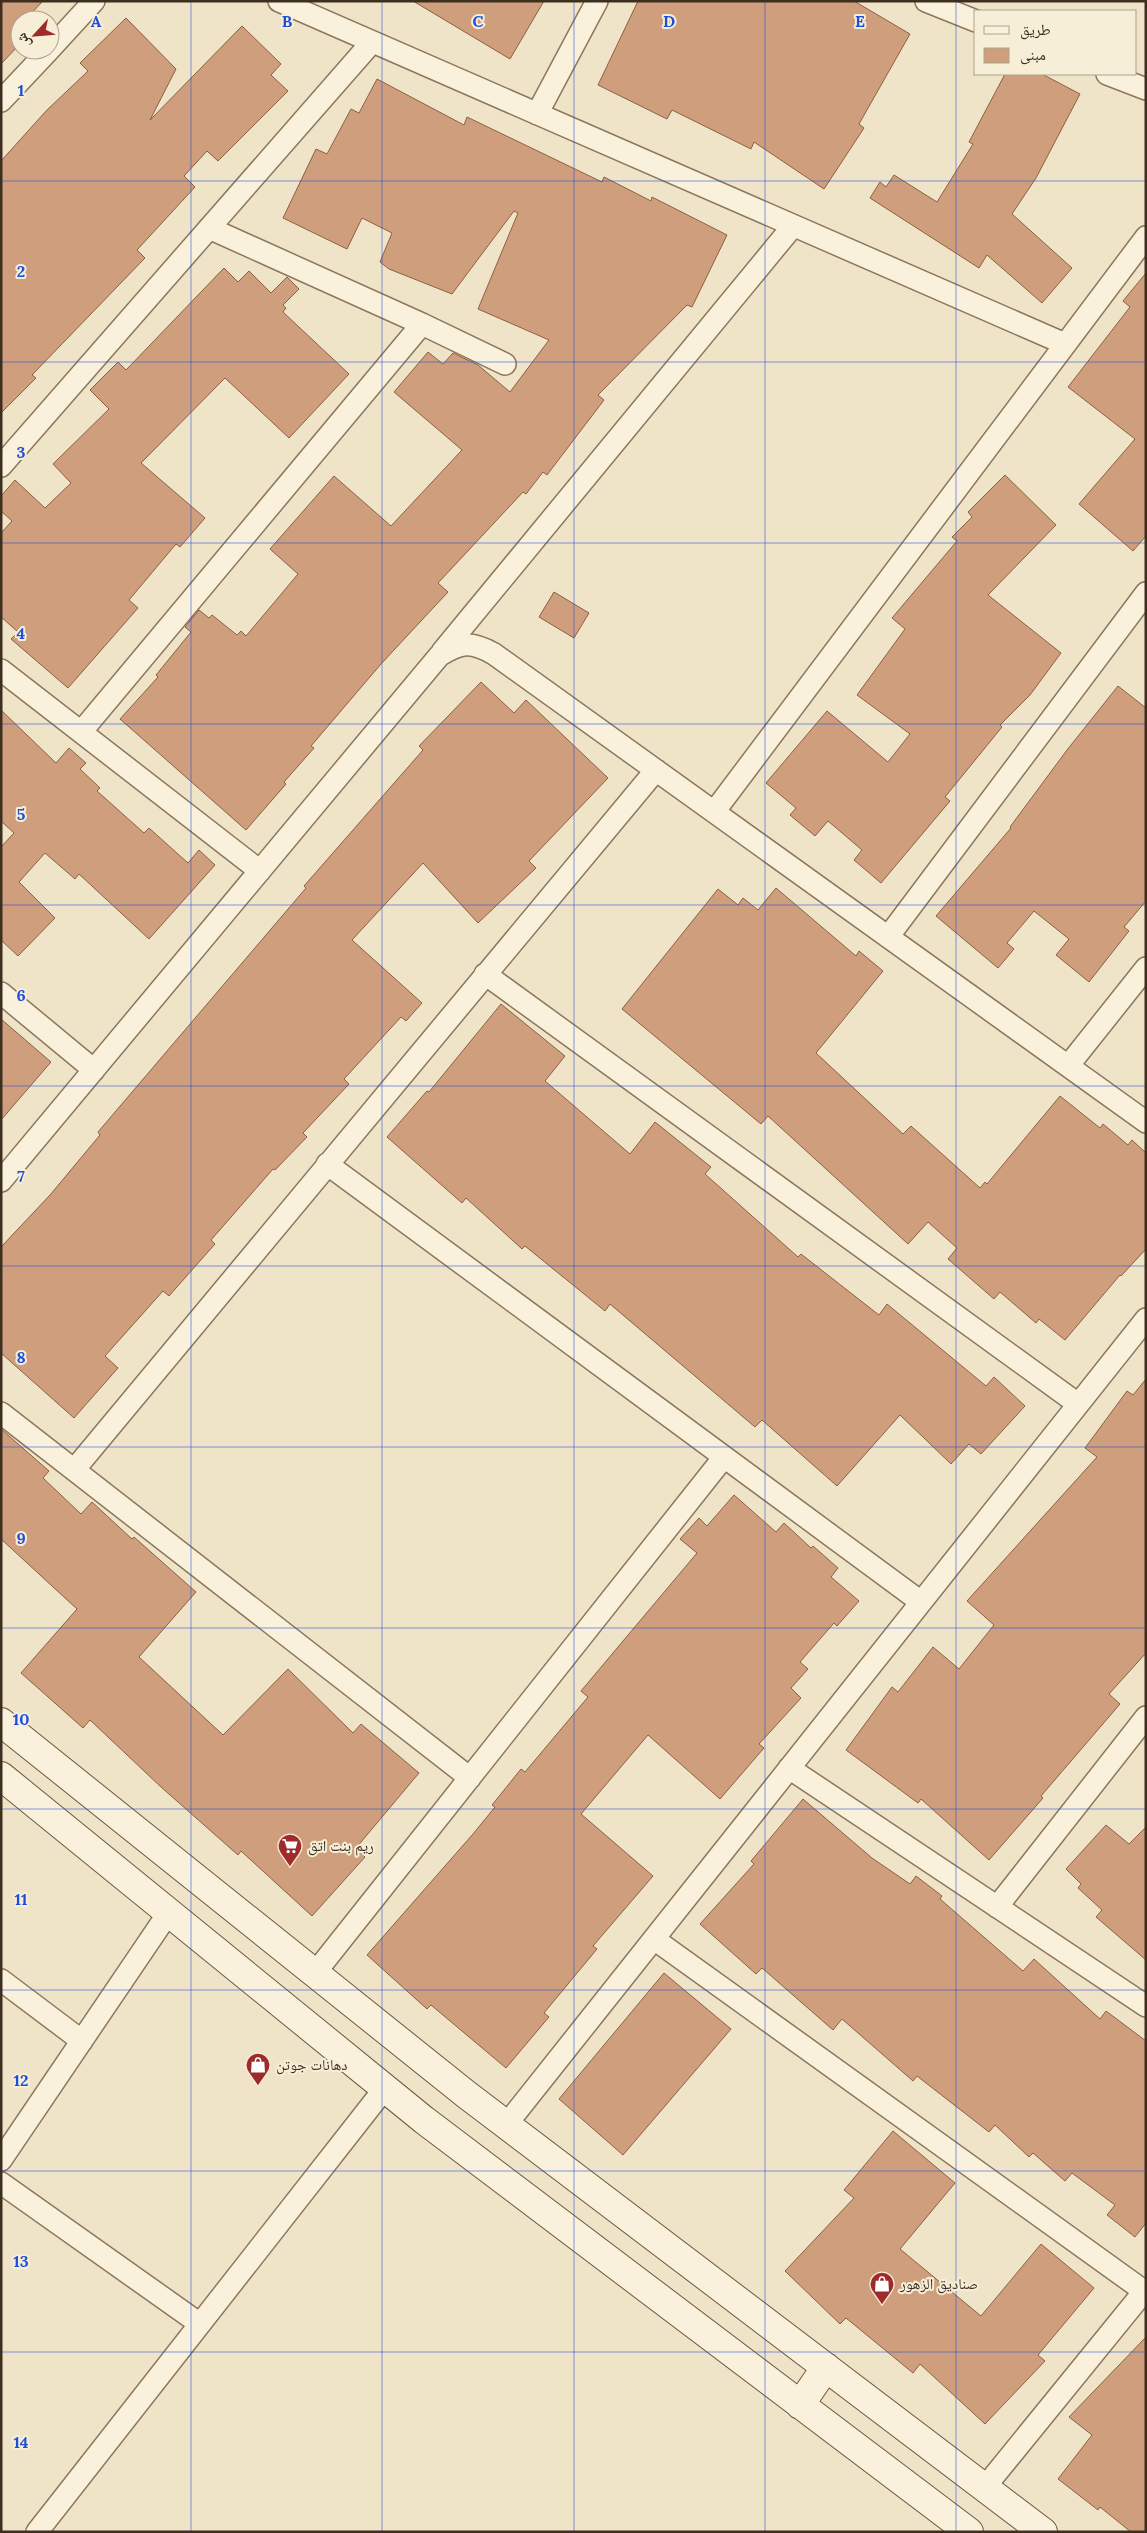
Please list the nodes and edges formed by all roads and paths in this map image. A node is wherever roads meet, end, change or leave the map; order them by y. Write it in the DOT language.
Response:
graph roads {
  1 [pos="94,1"];
  2 [pos="279,1"];
  3 [pos="597,1"];
  4 [pos="926,1"];
  5 [pos="974,20"];
  6 [pos="60,38"];
  7 [pos="372,42"];
  8 [pos="40,60"];
  9 [pos="1110,75"];
  10 [pos="1146,89"];
  11 [pos="1,101"];
  12 [pos="537,114"];
  13 [pos="793,226"];
  14 [pos="209,228"];
  15 [pos="1146,237"];
  16 [pos="422,324"];
  17 [pos="1065,344"];
  18 [pos="505,364"];
  19 [pos="1,466"];
  20 [pos="1146,593"];
  21 [pos="439,656"];
  22 [pos="1,670"];
  23 [pos="81,732"];
  24 [pos="656,770"];
  25 [pos="714,812"];
  26 [pos="260,871"];
  27 [pos="888,937"];
  28 [pos="1146,968"];
  29 [pos="485,974"];
  30 [pos="1,993"];
  31 [pos="1068,1066"];
  32 [pos="94,1070"];
  33 [pos="1146,1122"];
  34 [pos="327,1164"];
  35 [pos="1,1182"];
  36 [pos="1146,1319"];
  37 [pos="1078,1404"];
  38 [pos="1,1413"];
  39 [pos="724,1457"];
  40 [pos="74,1470"];
  41 [pos="921,1602"];
  42 [pos="1146,1717"];
  43 [pos="1,1722"];
  44 [pos="789,1768"];
  45 [pos="1,1776"];
  46 [pos="470,1778"];
  47 [pos="997,1906"];
  48 [pos="169,1912"];
  49 [pos="654,1939"];
  50 [pos="315,1973"];
  51 [pos="1,1980"];
  52 [pos="1146,2006"];
  53 [pos="82,2041"];
  54 [pos="385,2088"];
  55 [pos="506,2125"];
  56 [pos="1,2160"];
  57 [pos="1,2183"];
  58 [pos="1145,2290"];
  59 [pos="200,2324"];
  60 [pos="826,2367"];
  61 [pos="800,2405"];
  62 [pos="985,2488"];
  63 [pos="37,2532"];
  64 [pos="969,2532"];
  65 [pos="1043,2532"];
  1 -- 6 [label="street"];
  2 -- 7 [label="street"];
  3 -- 12 [label="street"];
  4 -- 5 [label="street"];
  7 -- 12 [label="street"];
  7 -- 14 [label="street"];
  8 -- 11 [label="street"];
  9 -- 10 [label="street"];
  12 -- 13 [label="street"];
  13 -- 17 [label="street"];
  13 -- 21 [label="street"];
  14 -- 16 [label="street"];
  14 -- 19 [label="street"];
  15 -- 17 [label="street"];
  16 -- 18 [label="street"];
  16 -- 23 [label="street"];
  17 -- 25 [label="street"];
  20 -- 27 [label="street"];
  21 -- 24 [label="street"];
  21 -- 26 [label="street"];
  22 -- 23 [label="street"];
  23 -- 26 [label="street"];
  24 -- 25 [label="street"];
  24 -- 29 [label="street"];
  25 -- 27 [label="street"];
  26 -- 32 [label="street"];
  27 -- 31 [label="street"];
  28 -- 31 [label="street"];
  29 -- 34 [label="street"];
  29 -- 37 [label="street"];
  30 -- 32 [label="street"];
  31 -- 33 [label="street"];
  32 -- 35 [label="street"];
  34 -- 39 [label="street"];
  34 -- 40 [label="street"];
  36 -- 37 [label="street"];
  37 -- 41 [label="street"];
  38 -- 40 [label="street"];
  39 -- 41 [label="street"];
  39 -- 46 [label="street"];
  40 -- 46 [label="street"];
  41 -- 44 [label="street"];
  42 -- 47 [label="street"];
  43 -- 50 [label="main road"];
  44 -- 47 [label="street"];
  44 -- 49 [label="street"];
  45 -- 48 [label="main road"];
  46 -- 50 [label="street"];
  47 -- 52 [label="street"];
  48 -- 53 [label="street"];
  48 -- 54 [label="main road"];
  49 -- 55 [label="street"];
  49 -- 58 [label="street"];
  50 -- 55 [label="main road"];
  51 -- 53 [label="street"];
  53 -- 56 [label="street"];
  54 -- 59 [label="street"];
  54 -- 61 [label="main road"];
  55 -- 60 [label="main road"];
  57 -- 59 [label="street"];
  58 -- 62 [label="street"];
  59 -- 63 [label="street"];
  60 -- 61 [label="main road"];
  60 -- 62 [label="main road"];
  61 -- 64 [label="main road"];
  62 -- 65 [label="main road"];
}
